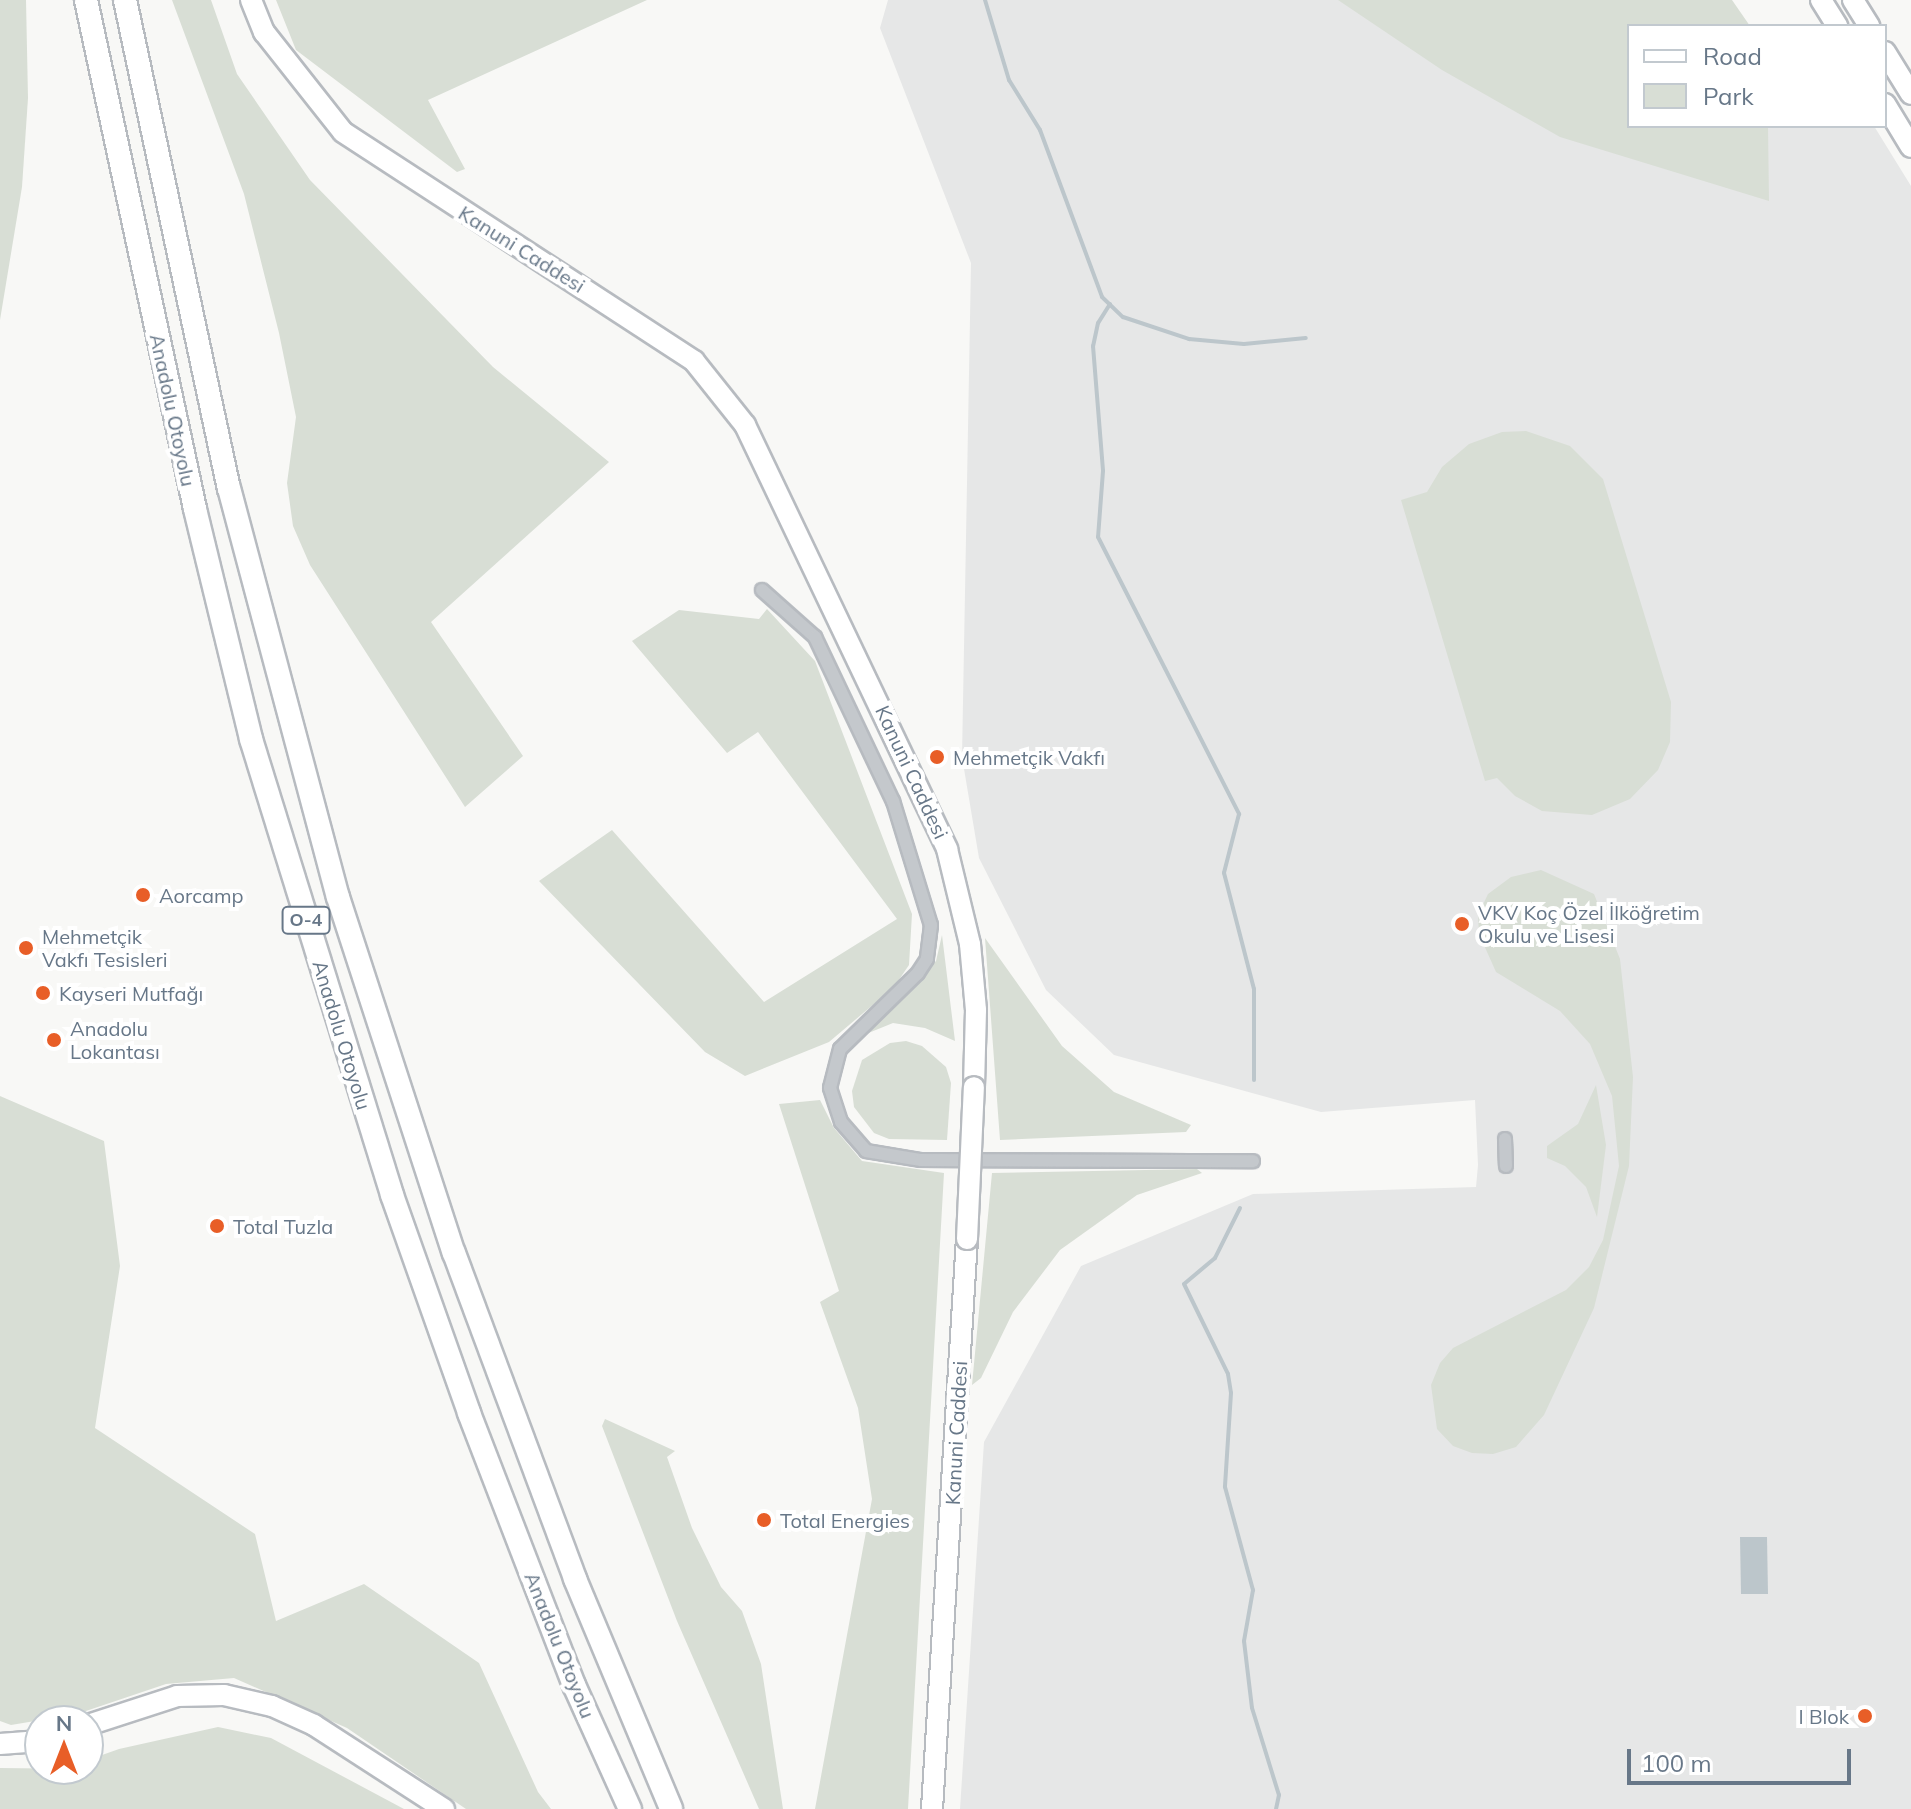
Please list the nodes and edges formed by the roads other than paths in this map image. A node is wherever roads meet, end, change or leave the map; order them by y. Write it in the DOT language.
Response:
graph roads {
  1 [pos="86,0"];
  2 [pos="125,0"];
  3 [pos="251,0"];
  4 [pos="1821,0"];
  5 [pos="1853,0"];
  6 [pos="1836,24"];
  7 [pos="1868,24"];
  8 [pos="1887,55"];
  9 [pos="1911,94"];
  10 [pos="1887,107"];
  11 [pos="1911,147"];
  12 [pos="762,590"];
  13 [pos="1505,1139"];
  14 [pos="1253,1161"];
  15 [pos="1506,1166"];
  16 [pos="104,1720"];
  17 [pos="24,1742"];
  18 [pos="0,1744"];
  19 [pos="444,1809"];
  20 [pos="630,1809"];
  21 [pos="671,1809"];
  22 [pos="932,1809"];
  1 -- 20 [label="highway, Anadolu Otoyolu / O-4"];
  2 -- 21 [label="highway, Anadolu Otoyolu / O-4"];
  3 -- 22 [label="main road, Kanuni Caddesi, bridge"];
  4 -- 6 [label="main road"];
  5 -- 7 [label="main road"];
  8 -- 9 [label="main road"];
  10 -- 11 [label="main road"];
  12 -- 14 [label="street"];
  13 -- 15 [label="street"];
  16 -- 19 [label="main road"];
  17 -- 18 [label="main road"];
}
